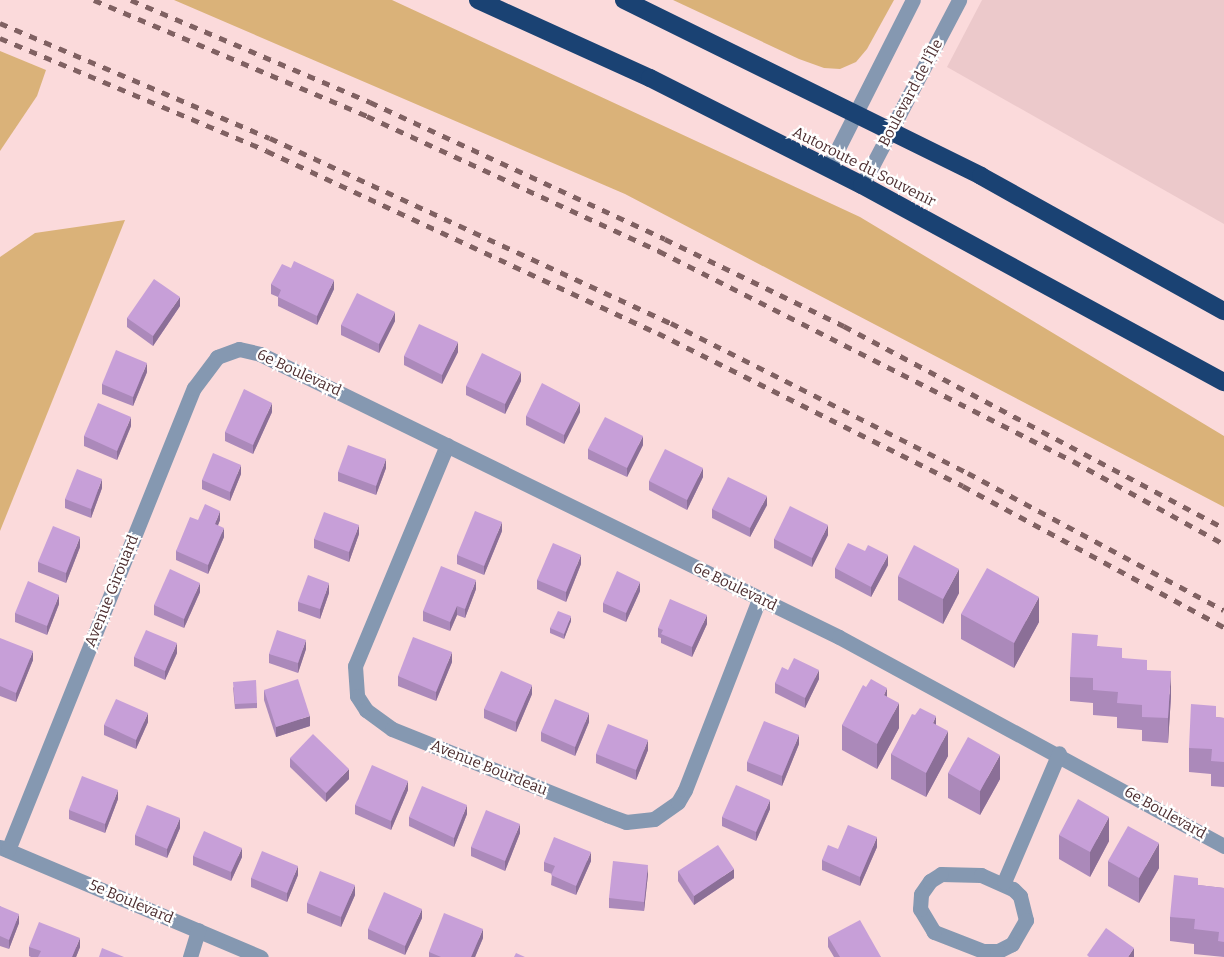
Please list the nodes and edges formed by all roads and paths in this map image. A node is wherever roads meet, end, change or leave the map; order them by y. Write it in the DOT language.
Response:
graph roads {
  1 [pos="478,0"];
  2 [pos="624,0"];
  3 [pos="912,0"];
  4 [pos="959,0"];
  5 [pos="855,113"];
  6 [pos="891,130"];
  7 [pos="828,168"];
  8 [pos="862,185"];
  9 [pos="1224,311"];
  10 [pos="237,349"];
  11 [pos="1224,382"];
  12 [pos="447,445"];
  13 [pos="759,599"];
  14 [pos="1059,753"];
  15 [pos="1224,846"];
  16 [pos="4,848"];
  17 [pos="1004,882"];
  18 [pos="198,930"];
  19 [pos="190,957"];
  20 [pos="261,957"];
  1 -- 7 [label="highway, Autoroute du Souvenir"];
  2 -- 5 [label="highway"];
  3 -- 5 [label="street"];
  4 -- 6 [label="street, Boulevard de l'Île"];
  5 -- 6 [label="highway"];
  5 -- 7 [label="street"];
  6 -- 8 [label="street, Boulevard de l'Île"];
  6 -- 9 [label="highway"];
  7 -- 8 [label="highway, Autoroute du Souvenir"];
  8 -- 11 [label="highway, Autoroute du Souvenir"];
  10 -- 12 [label="street, 6e Boulevard"];
  10 -- 16 [label="street, Avenue Girouard"];
  12 -- 13 [label="street, 6e Boulevard"];
  12 -- 13 [label="street, Avenue Bourdeau"];
  13 -- 14 [label="street, 6e Boulevard"];
  14 -- 15 [label="street, 6e Boulevard"];
  14 -- 17 [label="street"];
  16 -- 18 [label="street, 5e Boulevard"];
  17 -- 17 [label="street"];
  18 -- 19 [label="street"];
  18 -- 20 [label="street, 5e Boulevard"];
}
